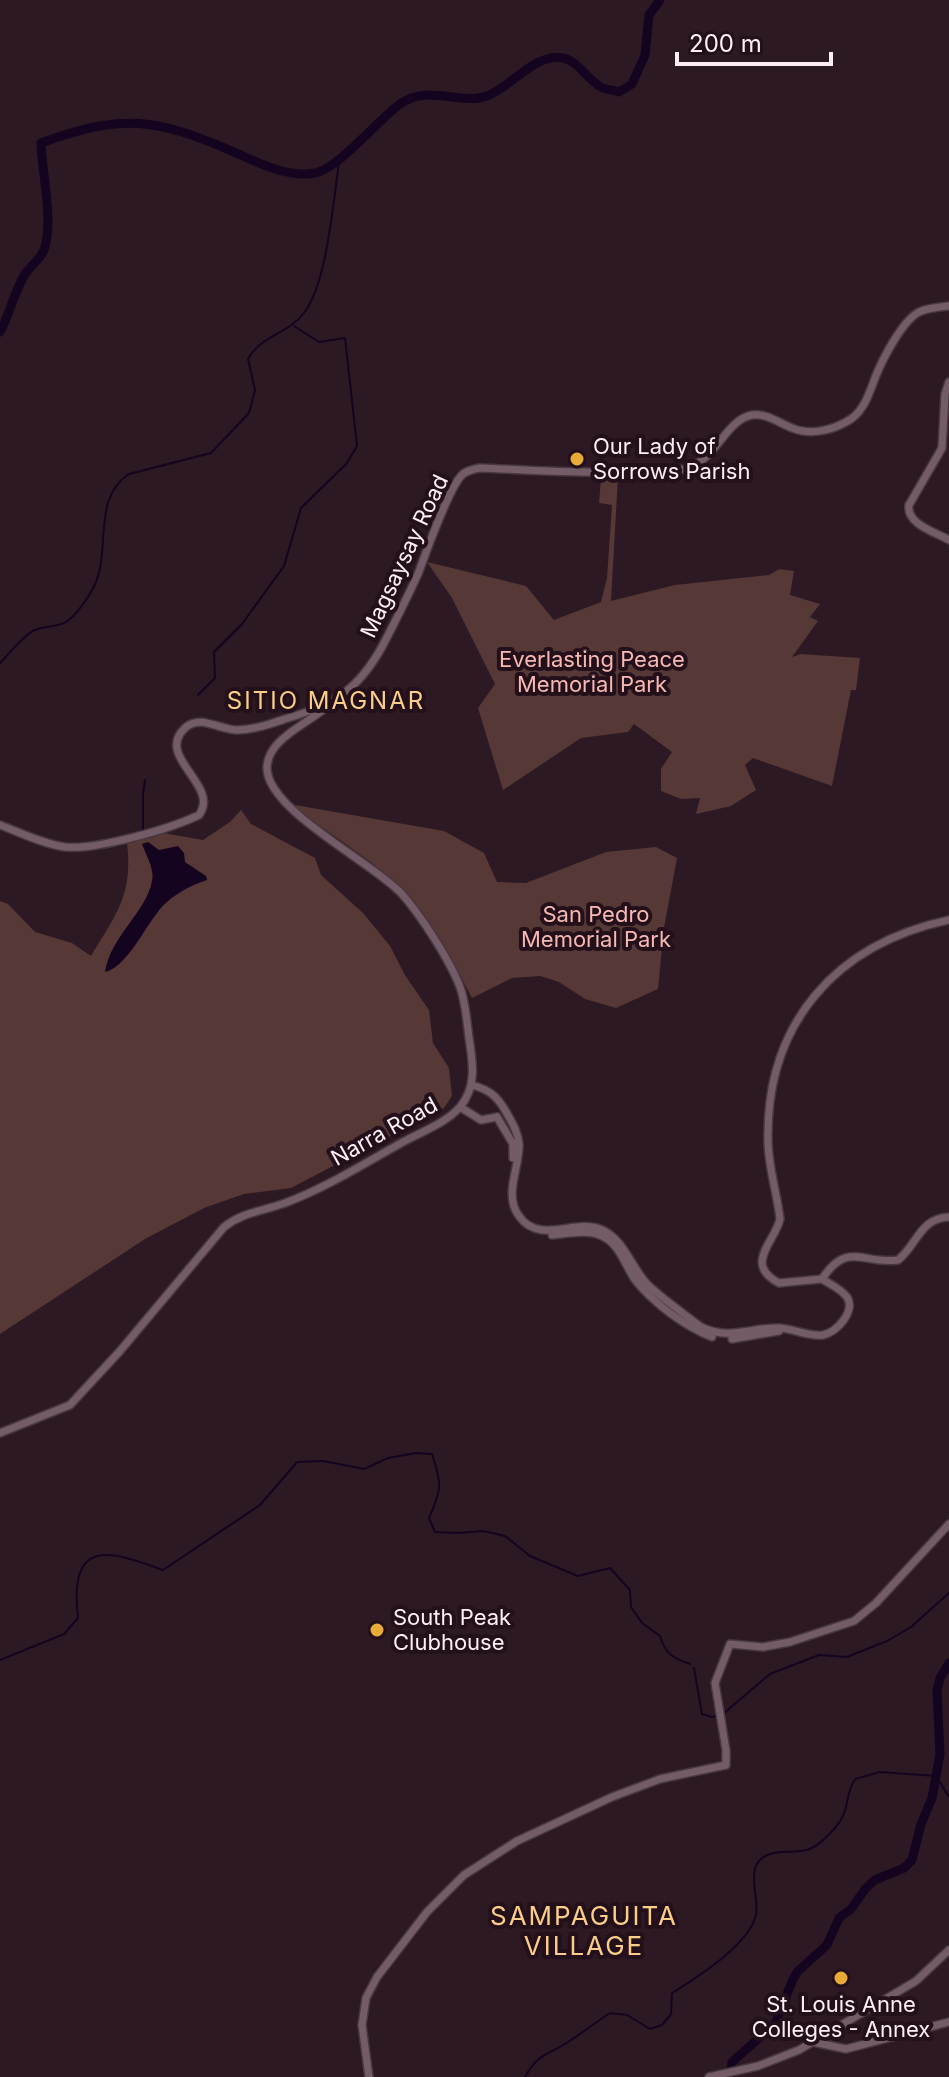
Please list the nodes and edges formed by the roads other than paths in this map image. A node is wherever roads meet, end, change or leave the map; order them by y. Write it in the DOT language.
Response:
graph roads {
  1 [pos="949,306"];
  2 [pos="949,382"];
  3 [pos="949,540"];
  4 [pos="331,703"];
  5 [pos="0,825"];
  6 [pos="949,920"];
  7 [pos="472,1085"];
  8 [pos="500,1103"];
  9 [pos="460,1107"];
  10 [pos="497,1117"];
  11 [pos="949,1217"];
  12 [pos="822,1279"];
  13 [pos="785,1329"];
  14 [pos="0,1433"];
  15 [pos="949,1524"];
  16 [pos="949,1950"];
  17 [pos="949,2022"];
  18 [pos="813,2042"];
  19 [pos="712,2076"];
  20 [pos="369,2077"];
  1 -- 4 [label="street, Magsaysay Road"];
  2 -- 3 [label="street"];
  4 -- 5 [label="street, Magsaysay Road"];
  4 -- 7 [label="street"];
  6 -- 12 [label="street"];
  7 -- 8 [label="street"];
  7 -- 9 [label="street, Narra Road"];
  8 -- 10 [label="street"];
  8 -- 13 [label="street"];
  9 -- 10 [label="street"];
  9 -- 14 [label="street, Narra Road"];
  10 -- 13 [label="street"];
  11 -- 12 [label="street"];
  12 -- 13 [label="street"];
  15 -- 20 [label="street"];
  16 -- 18 [label="street"];
  17 -- 18 [label="street"];
  18 -- 19 [label="street"];
}
